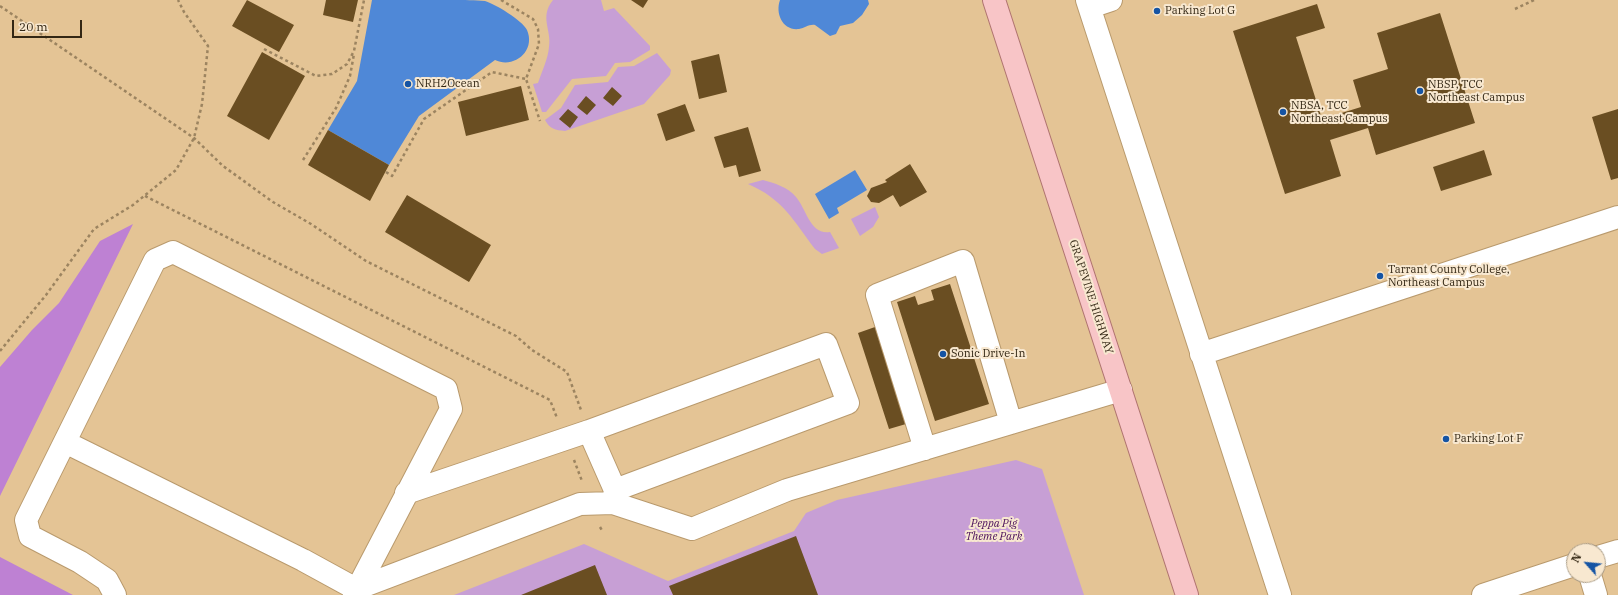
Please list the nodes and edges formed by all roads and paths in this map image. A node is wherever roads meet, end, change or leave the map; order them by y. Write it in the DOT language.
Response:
graph roads {
  1 [pos="178,0"];
  2 [pos="364,0"];
  3 [pos="501,0"];
  4 [pos="994,0"];
  5 [pos="1111,0"];
  6 [pos="1534,0"];
  7 [pos="1088,4"];
  8 [pos="0,6"];
  9 [pos="1515,9"];
  10 [pos="264,49"];
  11 [pos="354,51"];
  12 [pos="526,79"];
  13 [pos="540,122"];
  14 [pos="194,138"];
  15 [pos="302,160"];
  16 [pos="386,172"];
  17 [pos="145,196"];
  18 [pos="1618,217"];
  19 [pos="0,351"];
  20 [pos="1201,354"];
  21 [pos="1121,390"];
  22 [pos="1011,423"];
  23 [pos="589,431"];
  24 [pos="566,439"];
  25 [pos="65,442"];
  26 [pos="925,449"];
  27 [pos="406,493"];
  28 [pos="614,496"];
  29 [pos="591,504"];
  30 [pos="602,532"];
  31 [pos="1618,551"];
  32 [pos="1606,555"];
  33 [pos="1566,568"];
  34 [pos="1592,583"];
  35 [pos="355,592"];
  36 [pos="115,595"];
  37 [pos="1187,595"];
  38 [pos="1280,595"];
  39 [pos="1483,595"];
  40 [pos="1596,595"];
  1 -- 14 [label="path"];
  2 -- 11 [label="path"];
  3 -- 12 [label="path"];
  4 -- 21 [label="main road, GRAPEVINE HIGHWAY"];
  5 -- 7 [label="lane"];
  6 -- 9 [label="path"];
  7 -- 20 [label="lane"];
  8 -- 14 [label="path"];
  10 -- 11 [label="path"];
  11 -- 15 [label="path"];
  12 -- 13 [label="path"];
  12 -- 16 [label="path"];
  14 -- 17 [label="path"];
  14 -- 23 [label="path"];
  17 -- 19 [label="path"];
  17 -- 24 [label="path"];
  18 -- 20 [label="lane"];
  20 -- 38 [label="lane"];
  21 -- 22 [label="lane"];
  21 -- 37 [label="main road, GRAPEVINE HIGHWAY"];
  22 -- 26 [label="lane"];
  22 -- 26 [label="lane"];
  23 -- 24 [label="lane"];
  23 -- 28 [label="lane"];
  23 -- 28 [label="lane"];
  24 -- 27 [label="lane"];
  24 -- 29 [label="path"];
  25 -- 27 [label="lane"];
  25 -- 35 [label="lane"];
  25 -- 36 [label="lane"];
  26 -- 28 [label="lane"];
  27 -- 35 [label="lane"];
  28 -- 29 [label="lane"];
  29 -- 30 [label="path"];
  29 -- 35 [label="lane"];
  31 -- 32 [label="lane"];
  33 -- 39 [label="lane"];
  34 -- 40 [label="lane"];
}
